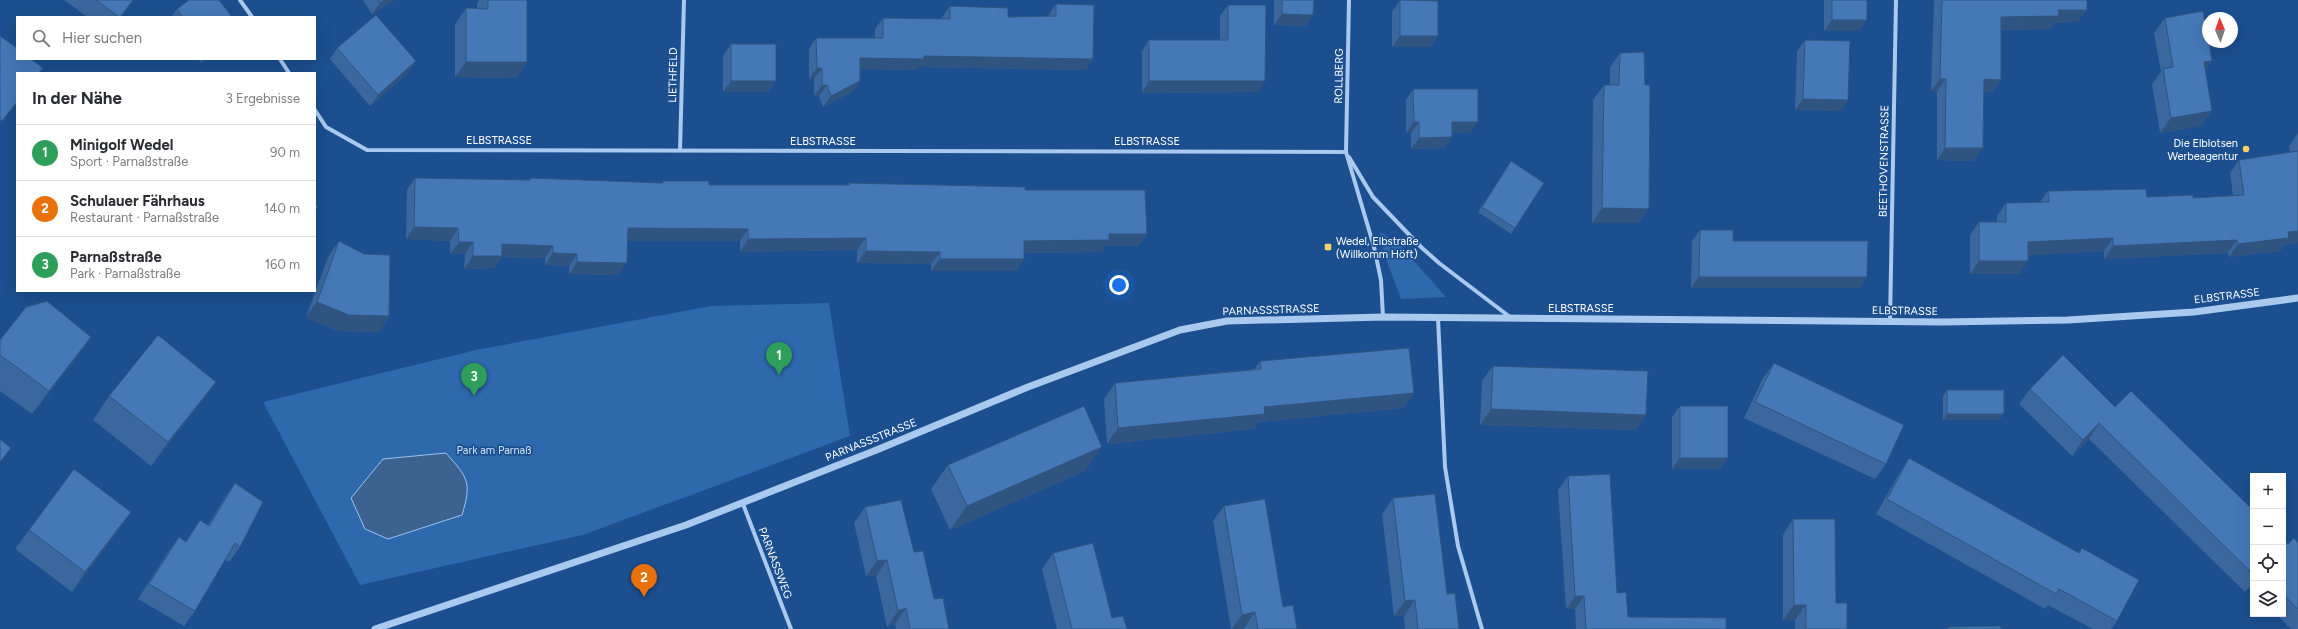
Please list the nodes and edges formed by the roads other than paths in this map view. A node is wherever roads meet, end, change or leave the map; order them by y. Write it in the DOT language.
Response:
graph roads {
  1 [pos="240,0"];
  2 [pos="684,0"];
  3 [pos="1349,0"];
  4 [pos="1896,0"];
  5 [pos="251,16"];
  6 [pos="281,60"];
  7 [pos="288,72"];
  8 [pos="316,112"];
  9 [pos="680,152"];
  10 [pos="1346,152"];
  11 [pos="2298,298"];
  12 [pos="1383,318"];
  13 [pos="1438,318"];
  14 [pos="1511,318"];
  15 [pos="1890,322"];
  16 [pos="743,504"];
  17 [pos="375,629"];
  18 [pos="791,629"];
  19 [pos="1482,629"];
  1 -- 5 [label="street"];
  2 -- 9 [label="street, LIETHFELD"];
  3 -- 10 [label="street, ROLLBERG"];
  4 -- 15 [label="street, BEETHOVENSTRASSE"];
  6 -- 7 [label="street"];
  8 -- 9 [label="street, ELBSTRASSE"];
  9 -- 10 [label="street, ELBSTRASSE"];
  10 -- 12 [label="street"];
  10 -- 14 [label="street"];
  11 -- 15 [label="street, ELBSTRASSE"];
  12 -- 13 [label="street, ELBSTRASSE"];
  12 -- 16 [label="street, PARNASSSTRASSE"];
  13 -- 14 [label="street, ELBSTRASSE"];
  13 -- 19 [label="street"];
  14 -- 15 [label="street, ELBSTRASSE"];
  16 -- 17 [label="street, PARNASSSTRASSE"];
  16 -- 18 [label="street, PARNASSWEG"];
}
